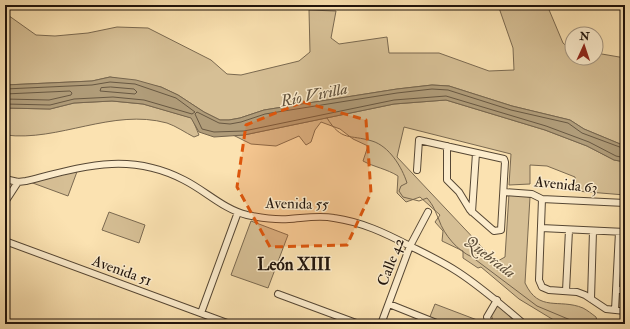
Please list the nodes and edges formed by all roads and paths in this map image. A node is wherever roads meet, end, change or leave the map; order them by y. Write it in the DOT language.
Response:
graph roads {
  1 [pos="447,146"];
  2 [pos="476,153"];
  3 [pos="417,170"];
  4 [pos="5,179"];
  5 [pos="18,182"];
  6 [pos="504,192"];
  7 [pos="542,198"];
  8 [pos="5,202"];
  9 [pos="625,203"];
  10 [pos="238,212"];
  11 [pos="428,212"];
  12 [pos="472,212"];
  13 [pos="541,228"];
  14 [pos="569,230"];
  15 [pos="593,231"];
  16 [pos="622,232"];
  17 [pos="5,241"];
  18 [pos="410,246"];
  19 [pos="618,252"];
  20 [pos="625,252"];
  21 [pos="617,271"];
  22 [pos="625,271"];
  23 [pos="616,290"];
  24 [pos="625,290"];
  25 [pos="566,291"];
  26 [pos="278,294"];
  27 [pos="591,298"];
  28 [pos="497,300"];
  29 [pos="389,304"];
  30 [pos="615,310"];
  31 [pos="625,311"];
  32 [pos="202,314"];
  33 [pos="230,324"];
  34 [pos="359,324"];
  35 [pos="381,324"];
  36 [pos="439,324"];
  37 [pos="489,324"];
  38 [pos="524,324"];
  1 -- 2 [label="street"];
  1 -- 3 [label="street"];
  1 -- 12 [label="street"];
  2 -- 6 [label="street"];
  2 -- 12 [label="street"];
  4 -- 5 [label="street, Avenida 55"];
  5 -- 8 [label="street"];
  5 -- 10 [label="street, Avenida 55"];
  6 -- 7 [label="street, Avenida 63"];
  6 -- 12 [label="street"];
  7 -- 9 [label="street, Avenida 63"];
  7 -- 13 [label="street"];
  10 -- 18 [label="street, Avenida 55"];
  10 -- 32 [label="street"];
  11 -- 18 [label="street, Calle 42"];
  13 -- 14 [label="street"];
  13 -- 25 [label="street"];
  14 -- 15 [label="street"];
  14 -- 25 [label="street"];
  15 -- 16 [label="street"];
  15 -- 27 [label="street"];
  16 -- 19 [label="street"];
  17 -- 32 [label="street, Avenida 51"];
  18 -- 28 [label="street, Avenida 55"];
  18 -- 29 [label="street, Calle 42"];
  19 -- 20 [label="street"];
  19 -- 21 [label="street"];
  21 -- 22 [label="street"];
  21 -- 23 [label="street"];
  23 -- 24 [label="street"];
  23 -- 30 [label="street"];
  25 -- 27 [label="street"];
  26 -- 34 [label="street"];
  27 -- 30 [label="street"];
  28 -- 37 [label="street"];
  28 -- 38 [label="street, Avenida 55"];
  29 -- 35 [label="street, Calle 42"];
  29 -- 36 [label="street"];
  30 -- 31 [label="street"];
  32 -- 33 [label="street, Avenida 51"];
}
